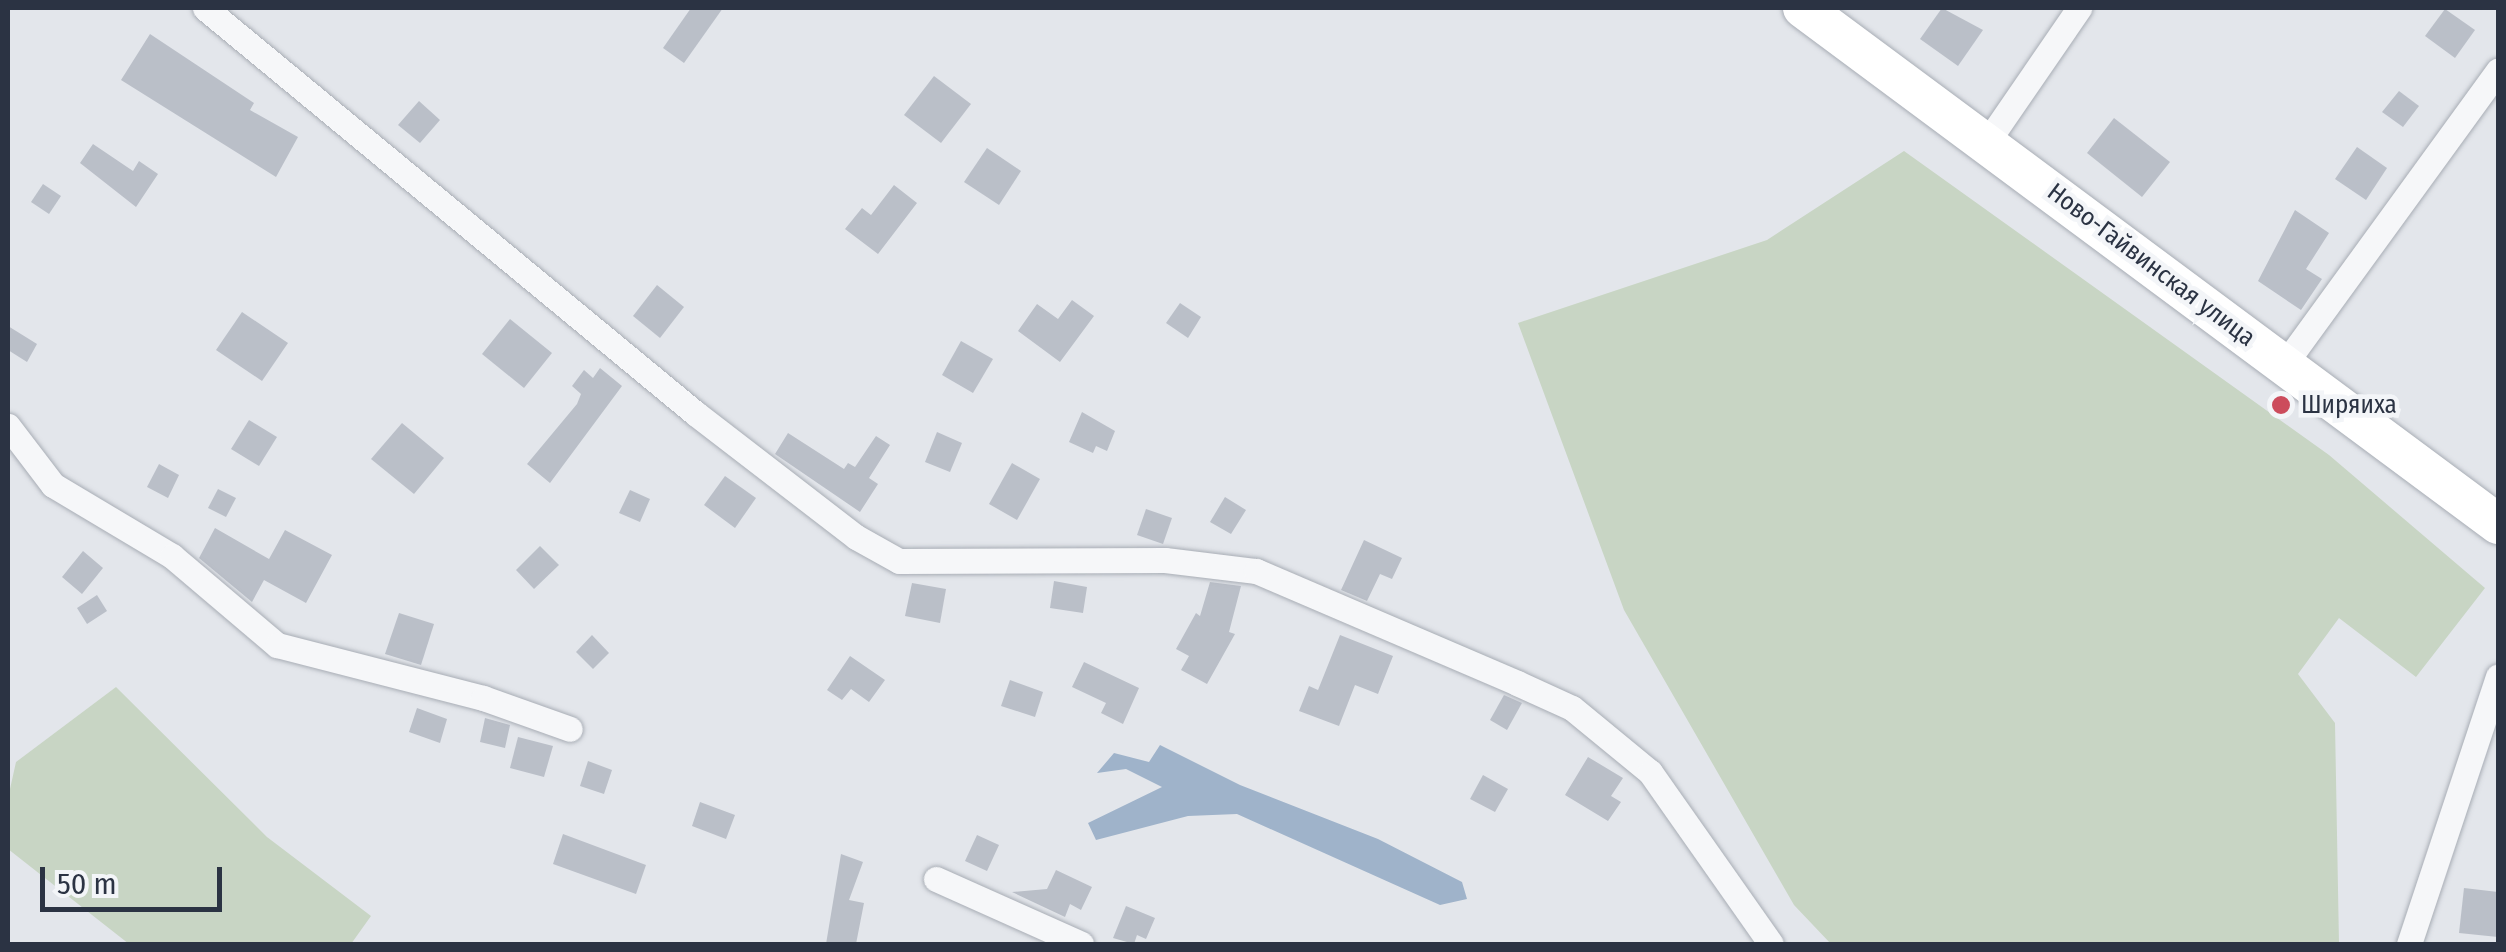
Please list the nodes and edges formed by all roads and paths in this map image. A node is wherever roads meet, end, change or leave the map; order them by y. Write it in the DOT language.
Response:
graph roads {
  1 [pos="205,8"];
  2 [pos="1803,8"];
  3 [pos="2079,8"];
  4 [pos="2498,70"];
  5 [pos="1987,142"];
  6 [pos="2284,366"];
  7 [pos="8,426"];
  8 [pos="2498,524"];
  9 [pos="2498,676"];
  10 [pos="570,729"];
  11 [pos="936,879"];
  12 [pos="1081,944"];
  13 [pos="1771,944"];
  14 [pos="2409,944"];
  1 -- 13 [label="street"];
  2 -- 5 [label="main road, Ново-Гайвинская улица"];
  3 -- 5 [label="street"];
  4 -- 6 [label="street"];
  5 -- 6 [label="main road, Ново-Гайвинская улица"];
  6 -- 8 [label="main road, Ново-Гайвинская улица"];
  7 -- 10 [label="street"];
  9 -- 14 [label="street"];
  11 -- 12 [label="street"];
}
